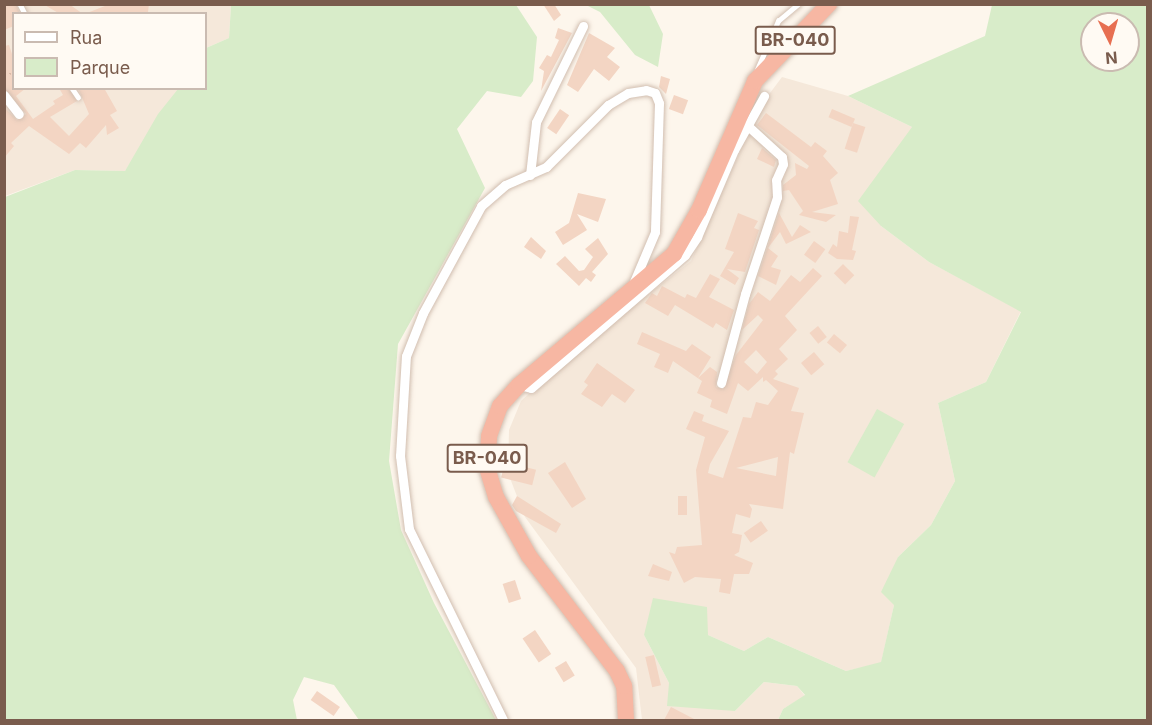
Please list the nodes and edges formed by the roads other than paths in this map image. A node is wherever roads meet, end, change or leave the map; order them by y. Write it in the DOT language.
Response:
graph roads {
  1 [pos="798,4"];
  2 [pos="828,5"];
  3 [pos="583,26"];
  4 [pos="758,76"];
  5 [pos="73,90"];
  6 [pos="4,95"];
  7 [pos="764,96"];
  8 [pos="78,97"];
  9 [pos="19,114"];
  10 [pos="747,125"];
  11 [pos="729,148"];
  12 [pos="530,175"];
  13 [pos="627,297"];
  14 [pos="578,342"];
  15 [pos="721,383"];
  16 [pos="503,720"];
  17 [pos="627,720"];
  1 -- 4 [label="lane"];
  2 -- 4 [label="highway, BR-040"];
  3 -- 12 [label="street"];
  4 -- 11 [label="highway, BR-040"];
  5 -- 8 [label="lane"];
  6 -- 9 [label="street"];
  7 -- 10 [label="street"];
  10 -- 11 [label="street"];
  10 -- 15 [label="street"];
  11 -- 13 [label="highway, BR-040"];
  11 -- 14 [label="street"];
  12 -- 13 [label="street"];
  12 -- 16 [label="street"];
  13 -- 14 [label="highway, BR-040"];
  14 -- 17 [label="highway, BR-040"];
}
